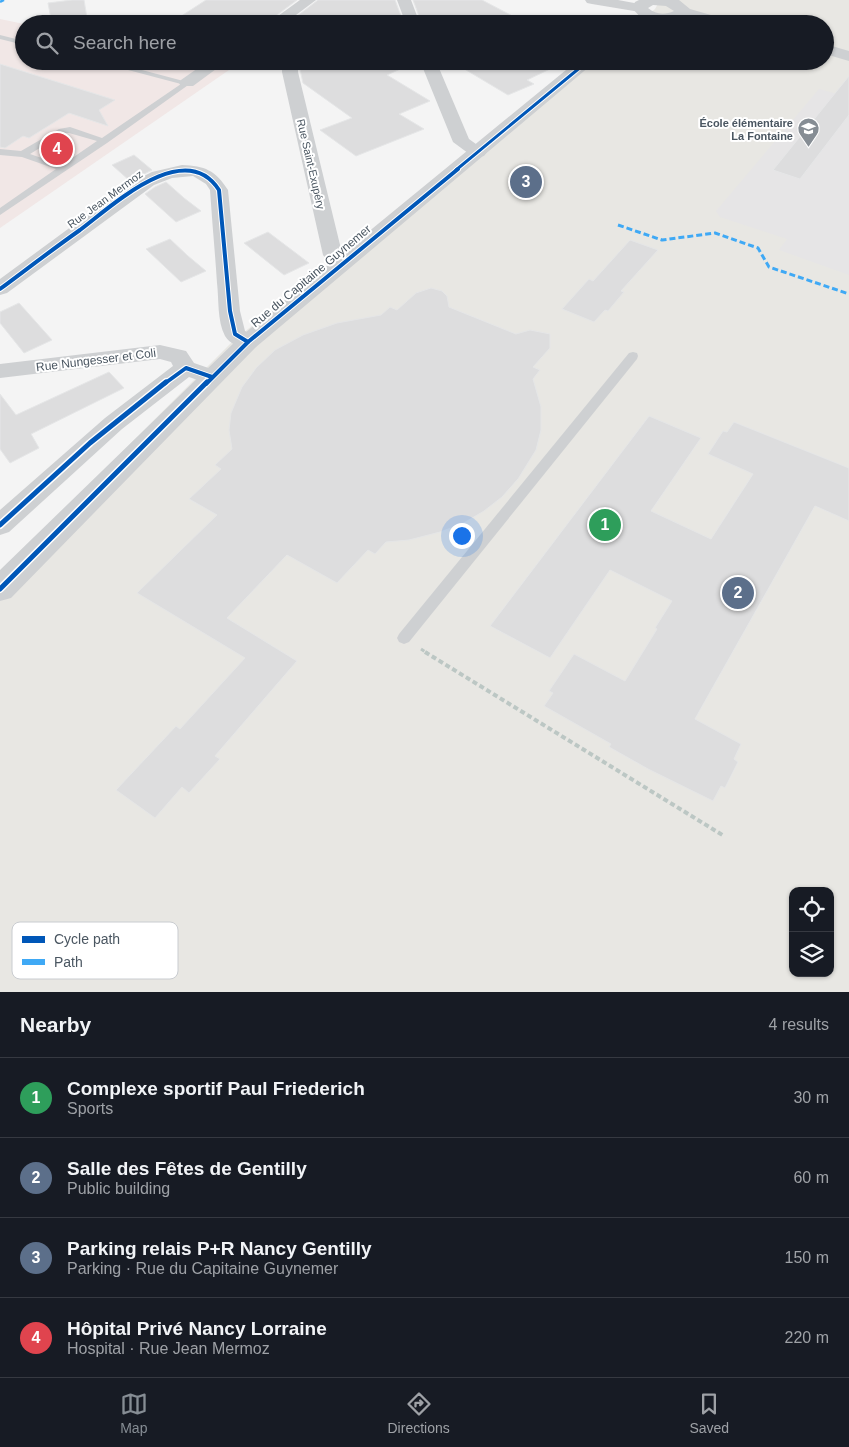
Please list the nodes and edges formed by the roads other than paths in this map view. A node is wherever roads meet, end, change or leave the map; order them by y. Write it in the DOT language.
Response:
graph roads {
  1 [pos="309,0"];
  2 [pos="404,0"];
  3 [pos="592,0"];
  4 [pos="663,0"];
  5 [pos="682,12"];
  6 [pos="287,15"];
  7 [pos="410,15"];
  8 [pos="637,15"];
  9 [pos="640,15"];
  10 [pos="678,15"];
  11 [pos="693,15"];
  12 [pos="0,37"];
  13 [pos="15,41"];
  14 [pos="834,52"];
  15 [pos="849,56"];
  16 [pos="134,70"];
  17 [pos="206,70"];
  18 [pos="290,70"];
  19 [pos="432,70"];
  20 [pos="577,70"];
  21 [pos="187,83"];
  22 [pos="104,141"];
  23 [pos="0,152"];
  24 [pos="478,152"];
  25 [pos="23,154"];
  26 [pos="63,169"];
  27 [pos="0,212"];
  28 [pos="346,260"];
  29 [pos="0,289"];
  30 [pos="248,342"];
  31 [pos="633,356"];
  32 [pos="186,368"];
  33 [pos="0,371"];
  34 [pos="212,377"];
  35 [pos="0,526"];
  36 [pos="0,589"];
  37 [pos="404,638"];
  1 -- 6 [label="street"];
  2 -- 7 [label="street"];
  3 -- 8 [label="street"];
  4 -- 5 [label="street"];
  4 -- 9 [label="street"];
  5 -- 10 [label="street"];
  5 -- 11 [label="street"];
  12 -- 13 [label="lane"];
  14 -- 15 [label="street"];
  16 -- 21 [label="lane"];
  17 -- 21 [label="street"];
  18 -- 28 [label="street, Rue Saint-Exupéry"];
  19 -- 24 [label="street"];
  20 -- 24 [label="street, Rue du Capitaine Guynemer"];
  21 -- 22 [label="lane"];
  22 -- 25 [label="lane"];
  22 -- 26 [label="lane"];
  23 -- 25 [label="lane"];
  24 -- 28 [label="street, Rue du Capitaine Guynemer"];
  25 -- 26 [label="lane"];
  26 -- 27 [label="lane"];
  28 -- 30 [label="street, Rue du Capitaine Guynemer"];
  29 -- 30 [label="street, Rue Jean Mermoz"];
  30 -- 34 [label="street, Rue du Capitaine Guynemer"];
  31 -- 37 [label="lane"];
  32 -- 33 [label="street, Rue Nungesser et Coli"];
  32 -- 34 [label="street"];
  32 -- 35 [label="street"];
  34 -- 36 [label="street, Rue du Capitaine Guynemer"];
}
